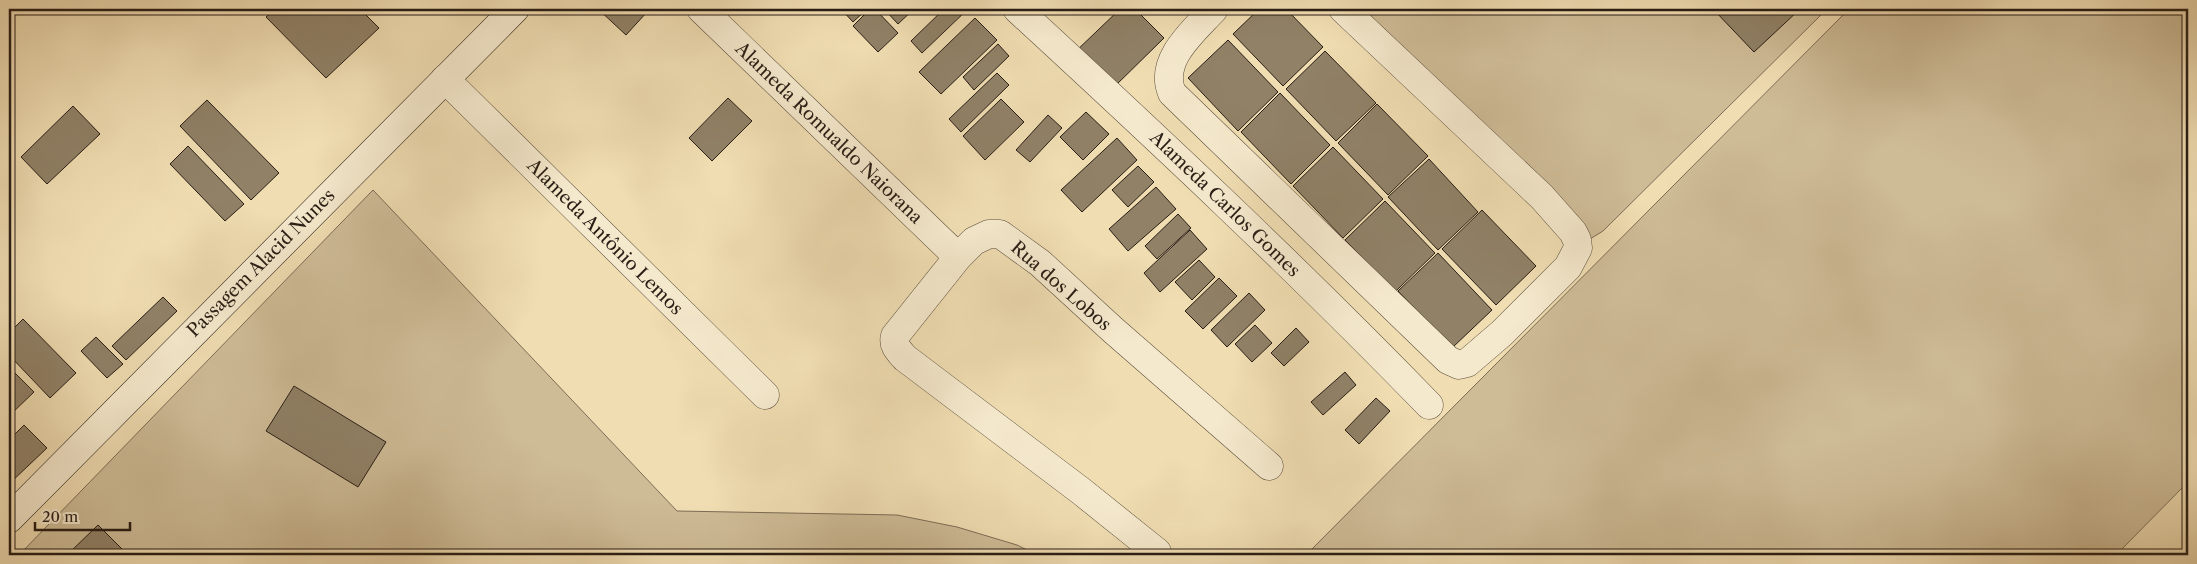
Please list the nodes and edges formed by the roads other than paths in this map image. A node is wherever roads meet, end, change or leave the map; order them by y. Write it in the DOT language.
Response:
graph roads {
  1 [pos="515,9"];
  2 [pos="701,9"];
  3 [pos="1017,9"];
  4 [pos="1214,9"];
  5 [pos="1342,9"];
  6 [pos="445,79"];
  7 [pos="958,257"];
  8 [pos="765,395"];
  9 [pos="1429,405"];
  10 [pos="1269,466"];
  11 [pos="9,519"];
  12 [pos="1157,552"];
  1 -- 6 [label="street, Passagem Alacid Nunes"];
  2 -- 7 [label="street, Alameda Romualdo Naiorana"];
  3 -- 9 [label="street, Alameda Carlos Gomes"];
  4 -- 5 [label="street"];
  6 -- 8 [label="street, Alameda Antônio Lemos"];
  6 -- 11 [label="street, Passagem Alacid Nunes"];
  7 -- 10 [label="street, Rua dos Lobos"];
  7 -- 12 [label="street, Rua dos Lobos"];
}
